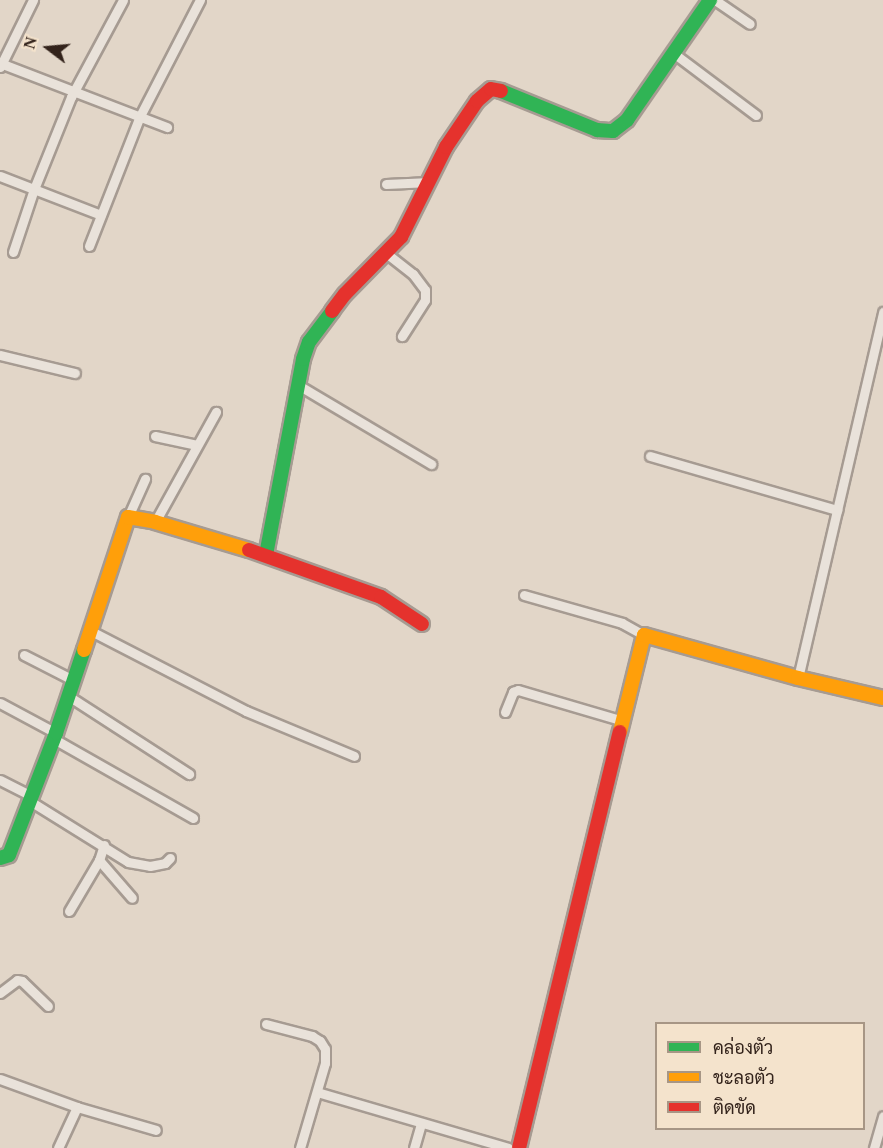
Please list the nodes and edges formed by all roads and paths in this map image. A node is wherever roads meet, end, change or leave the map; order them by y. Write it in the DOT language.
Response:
graph roads {
  1 [pos="33,0"];
  2 [pos="123,0"];
  3 [pos="200,0"];
  4 [pos="710,0"];
  5 [pos="715,0"];
  6 [pos="750,24"];
  7 [pos="672,52"];
  8 [pos="0,64"];
  9 [pos="74,92"];
  10 [pos="756,115"];
  11 [pos="140,117"];
  12 [pos="167,127"];
  13 [pos="0,176"];
  14 [pos="430,182"];
  15 [pos="386,184"];
  16 [pos="34,189"];
  17 [pos="101,215"];
  18 [pos="89,246"];
  19 [pos="13,252"];
  20 [pos="386,253"];
  21 [pos="883,312"];
  22 [pos="402,336"];
  23 [pos="0,355"];
  24 [pos="75,373"];
  25 [pos="298,385"];
  26 [pos="216,412"];
  27 [pos="155,436"];
  28 [pos="197,446"];
  29 [pos="650,456"];
  30 [pos="431,464"];
  31 [pos="145,479"];
  32 [pos="837,510"];
  33 [pos="128,517"];
  34 [pos="155,522"];
  35 [pos="266,555"];
  36 [pos="524,595"];
  37 [pos="422,624"];
  38 [pos="92,631"];
  39 [pos="644,635"];
  40 [pos="24,655"];
  41 [pos="798,678"];
  42 [pos="75,681"];
  43 [pos="70,697"];
  44 [pos="883,698"];
  45 [pos="0,703"];
  46 [pos="505,712"];
  47 [pos="623,721"];
  48 [pos="55,736"];
  49 [pos="354,756"];
  50 [pos="189,774"];
  51 [pos="0,780"];
  52 [pos="31,799"];
  53 [pos="193,818"];
  54 [pos="104,845"];
  55 [pos="0,858"];
  56 [pos="170,858"];
  57 [pos="99,860"];
  58 [pos="132,898"];
  59 [pos="69,912"];
  60 [pos="0,993"];
  61 [pos="48,1006"];
  62 [pos="266,1024"];
  63 [pos="0,1079"];
  64 [pos="317,1092"];
  65 [pos="77,1107"];
  66 [pos="883,1116"];
  67 [pos="421,1123"];
  68 [pos="156,1131"];
  69 [pos="58,1148"];
  70 [pos="300,1148"];
  71 [pos="414,1148"];
  72 [pos="508,1148"];
  73 [pos="519,1148"];
  74 [pos="874,1148"];
  1 -- 8 [label="street"];
  2 -- 9 [label="street"];
  3 -- 11 [label="street"];
  4 -- 7 [label="street"];
  5 -- 6 [label="street"];
  7 -- 10 [label="street"];
  7 -- 14 [label="street"];
  8 -- 9 [label="street"];
  9 -- 11 [label="street"];
  9 -- 16 [label="street"];
  11 -- 12 [label="street"];
  11 -- 17 [label="street"];
  13 -- 16 [label="street"];
  14 -- 15 [label="street"];
  14 -- 20 [label="street"];
  16 -- 17 [label="street"];
  16 -- 19 [label="street"];
  17 -- 18 [label="street"];
  20 -- 22 [label="street"];
  20 -- 25 [label="street"];
  21 -- 32 [label="street"];
  23 -- 24 [label="street"];
  25 -- 30 [label="street"];
  25 -- 35 [label="street"];
  26 -- 28 [label="street"];
  27 -- 28 [label="street"];
  28 -- 34 [label="street"];
  29 -- 32 [label="street"];
  31 -- 33 [label="street"];
  32 -- 41 [label="street"];
  33 -- 34 [label="street"];
  33 -- 38 [label="street"];
  34 -- 35 [label="street"];
  35 -- 37 [label="street"];
  36 -- 39 [label="street"];
  38 -- 42 [label="street"];
  38 -- 49 [label="street"];
  39 -- 41 [label="street"];
  39 -- 47 [label="street"];
  40 -- 42 [label="street"];
  41 -- 44 [label="street"];
  42 -- 43 [label="street"];
  43 -- 48 [label="street"];
  43 -- 50 [label="street"];
  45 -- 48 [label="street"];
  46 -- 47 [label="street"];
  47 -- 73 [label="street"];
  48 -- 52 [label="street"];
  48 -- 53 [label="street"];
  51 -- 52 [label="street"];
  52 -- 54 [label="street"];
  52 -- 55 [label="street"];
  54 -- 56 [label="street"];
  54 -- 57 [label="street"];
  57 -- 58 [label="street"];
  57 -- 59 [label="street"];
  60 -- 61 [label="street"];
  62 -- 64 [label="street"];
  63 -- 65 [label="street"];
  64 -- 67 [label="street"];
  64 -- 70 [label="street"];
  65 -- 68 [label="street"];
  65 -- 69 [label="street"];
  66 -- 74 [label="street"];
  67 -- 71 [label="street"];
  67 -- 72 [label="street"];
}
